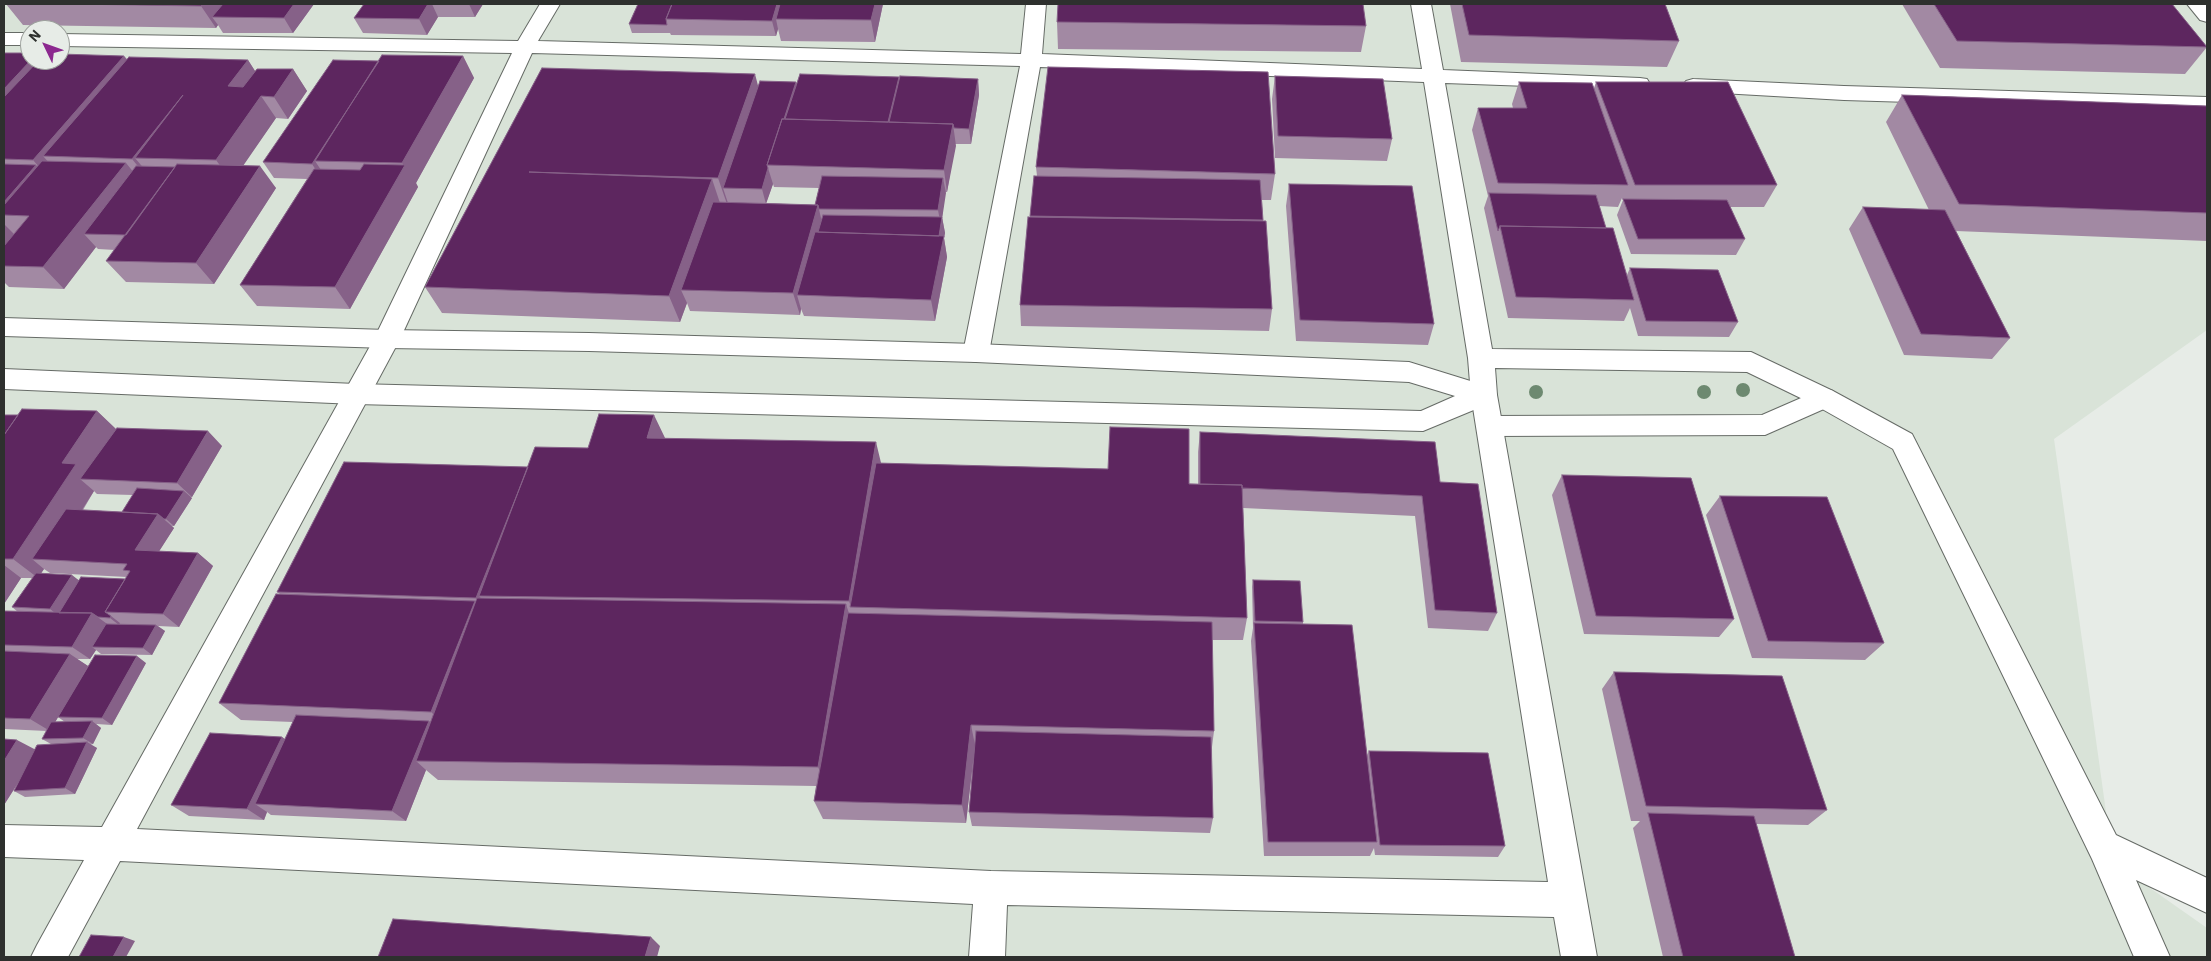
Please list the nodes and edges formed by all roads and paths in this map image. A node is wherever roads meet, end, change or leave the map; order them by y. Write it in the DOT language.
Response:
graph roads {
  1 [pos="550,4"];
  2 [pos="1036,4"];
  3 [pos="1421,4"];
  4 [pos="2197,4"];
  5 [pos="2207,16"];
  6 [pos="4,39"];
  7 [pos="20,39"];
  8 [pos="70,40"];
  9 [pos="525,47"];
  10 [pos="1031,60"];
  11 [pos="1434,74"];
  12 [pos="2207,104"];
  13 [pos="4,327"];
  14 [pos="387,339"];
  15 [pos="976,353"];
  16 [pos="1481,358"];
  17 [pos="4,380"];
  18 [pos="356,394"];
  19 [pos="1484,395"];
  20 [pos="1824,398"];
  21 [pos="1490,426"];
  22 [pos="4,841"];
  23 [pos="112,844"];
  24 [pos="2104,847"];
  25 [pos="991,888"];
  26 [pos="2207,896"];
  27 [pos="1568,900"];
  28 [pos="49,957"];
  29 [pos="987,957"];
  30 [pos="1579,957"];
  31 [pos="2152,957"];
  1 -- 9 [label="street"];
  2 -- 10 [label="street"];
  3 -- 11 [label="street"];
  4 -- 5 [label="street"];
  6 -- 7 [label="street"];
  8 -- 9 [label="street"];
  9 -- 10 [label="street"];
  9 -- 14 [label="street"];
  10 -- 11 [label="street"];
  10 -- 15 [label="street"];
  11 -- 12 [label="street"];
  11 -- 16 [label="street"];
  13 -- 14 [label="street"];
  14 -- 15 [label="street"];
  14 -- 18 [label="street"];
  15 -- 19 [label="street"];
  16 -- 19 [label="street"];
  16 -- 20 [label="street"];
  17 -- 18 [label="street"];
  18 -- 19 [label="street"];
  18 -- 23 [label="street"];
  19 -- 21 [label="street"];
  20 -- 21 [label="street"];
  20 -- 24 [label="street"];
  21 -- 27 [label="street"];
  22 -- 23 [label="street"];
  23 -- 25 [label="street"];
  23 -- 28 [label="street"];
  24 -- 26 [label="street"];
  24 -- 31 [label="street"];
  25 -- 27 [label="street"];
  25 -- 29 [label="street"];
  27 -- 30 [label="street"];
}
